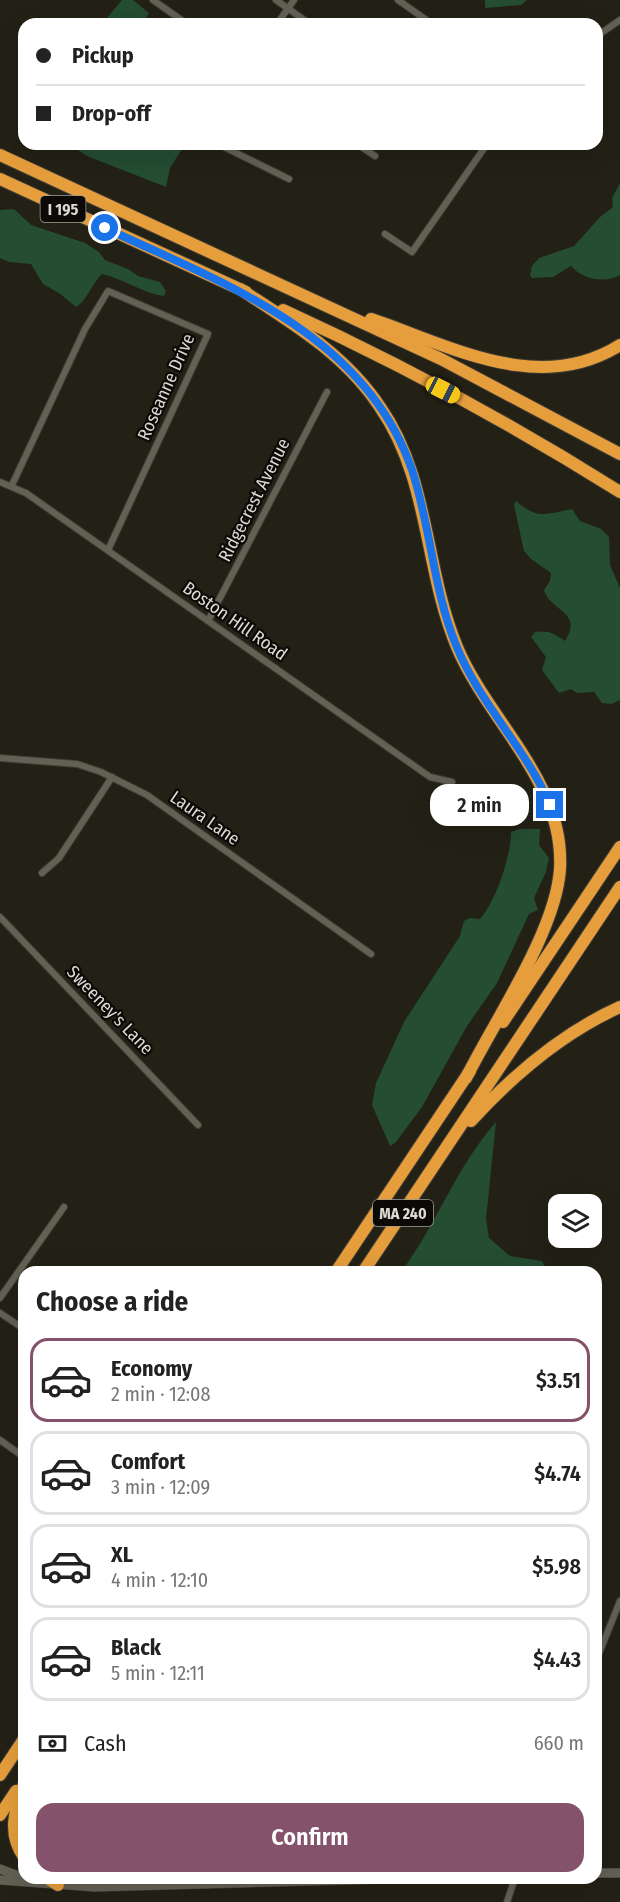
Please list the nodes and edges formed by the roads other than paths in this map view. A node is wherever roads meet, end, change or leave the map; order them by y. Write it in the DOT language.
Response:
graph roads {
  1 [pos="153,0"];
  2 [pos="276,0"];
  3 [pos="294,0"];
  4 [pos="398,0"];
  5 [pos="288,8"];
  6 [pos="178,18"];
  7 [pos="281,18"];
  8 [pos="302,18"];
  9 [pos="424,18"];
  10 [pos="620,20"];
  11 [pos="603,32"];
  12 [pos="230,150"];
  13 [pos="366,150"];
  14 [pos="480,150"];
  15 [pos="0,155"];
  16 [pos="375,156"];
  17 [pos="289,179"];
  18 [pos="0,180"];
  19 [pos="385,234"];
  20 [pos="240,289"];
  21 [pos="313,299"];
  22 [pos="620,345"];
  23 [pos="327,392"];
  24 [pos="620,454"];
  25 [pos="0,482"];
  26 [pos="12,485"];
  27 [pos="620,492"];
  28 [pos="108,550"];
  29 [pos="208,621"];
  30 [pos="0,758"];
  31 [pos="112,777"];
  32 [pos="453,782"];
  33 [pos="620,846"];
  34 [pos="42,873"];
  35 [pos="620,887"];
  36 [pos="0,917"];
  37 [pos="371,954"];
  38 [pos="620,1006"];
  39 [pos="466,1078"];
  40 [pos="198,1125"];
  41 [pos="442,1153"];
  42 [pos="64,1207"];
  43 [pos="23,1266"];
  44 [pos="340,1266"];
  45 [pos="367,1266"];
  46 [pos="18,1272"];
  47 [pos="0,1298"];
  48 [pos="0,1313"];
  49 [pos="18,1325"];
  50 [pos="0,1440"];
  51 [pos="18,1453"];
  52 [pos="620,1601"];
  53 [pos="602,1646"];
  54 [pos="18,1748"];
  55 [pos="0,1774"];
  56 [pos="18,1788"];
  57 [pos="18,1806"];
  58 [pos="0,1815"];
  59 [pos="18,1848"];
  60 [pos="0,1869"];
  61 [pos="602,1873"];
  62 [pos="620,1873"];
  63 [pos="18,1876"];
  64 [pos="0,1880"];
  65 [pos="18,1881"];
  66 [pos="75,1884"];
  67 [pos="219,1884"];
  68 [pos="513,1884"];
  69 [pos="507,1902"];
  1 -- 6 [label="street"];
  2 -- 5 [label="street"];
  3 -- 5 [label="street"];
  4 -- 9 [label="street"];
  5 -- 7 [label="street"];
  5 -- 8 [label="street"];
  10 -- 11 [label="street"];
  12 -- 17 [label="street"];
  13 -- 16 [label="street"];
  14 -- 19 [label="street"];
  15 -- 21 [label="highway, I 195"];
  18 -- 20 [label="highway, I 195"];
  20 -- 27 [label="highway, I 195"];
  20 -- 39 [label="highway"];
  21 -- 22 [label="highway"];
  21 -- 24 [label="highway, I 195"];
  23 -- 29 [label="street, Ridgecrest Avenue"];
  25 -- 26 [label="street, Boston Hill Road"];
  26 -- 28 [label="street, Boston Hill Road"];
  26 -- 28 [label="street, Roseanne Drive"];
  28 -- 29 [label="street, Boston Hill Road"];
  29 -- 32 [label="street, Boston Hill Road"];
  30 -- 31 [label="street, Laura Lane"];
  31 -- 34 [label="street"];
  31 -- 37 [label="street, Laura Lane"];
  33 -- 39 [label="highway"];
  35 -- 41 [label="highway"];
  36 -- 40 [label="street, Sweeney's Lane"];
  38 -- 41 [label="highway"];
  39 -- 44 [label="highway, MA 240"];
  41 -- 45 [label="highway, MA 240"];
  42 -- 43 [label="street"];
  46 -- 47 [label="street"];
  48 -- 49 [label="street"];
  50 -- 51 [label="street"];
  52 -- 53 [label="street"];
  54 -- 55 [label="highway"];
  56 -- 58 [label="highway"];
  57 -- 59 [label="highway"];
  60 -- 63 [label="street"];
  61 -- 62 [label="street"];
  64 -- 65 [label="street"];
  66 -- 67 [label="street"];
  68 -- 69 [label="street"];
}
